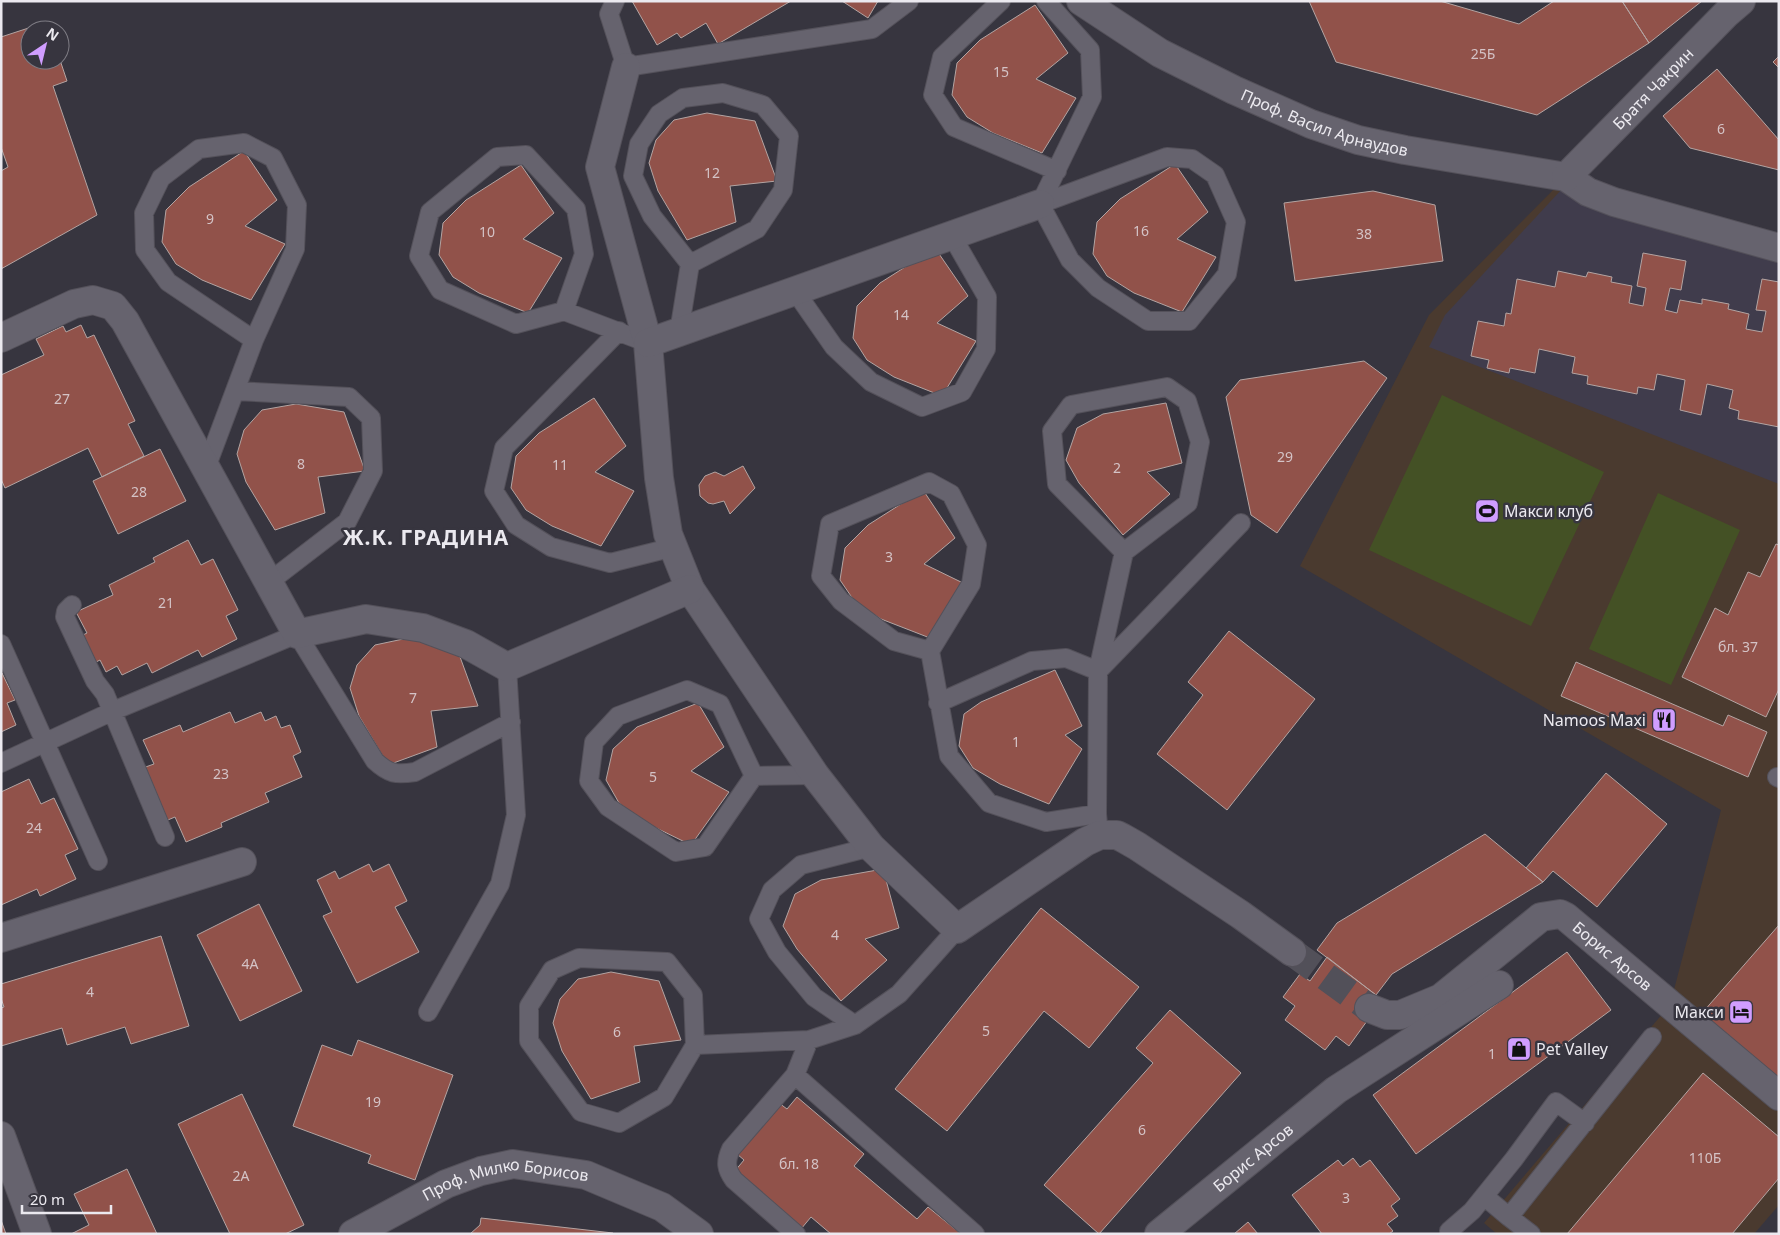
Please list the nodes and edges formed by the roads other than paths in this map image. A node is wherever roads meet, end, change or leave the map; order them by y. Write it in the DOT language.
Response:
graph roads {
  1 [pos="909,1"];
  2 [pos="1001,1"];
  3 [pos="1046,1"];
  4 [pos="1081,1"];
  5 [pos="1741,1"];
  6 [pos="607,6"];
  7 [pos="626,67"];
  8 [pos="1057,171"];
  9 [pos="1577,185"];
  10 [pos="1040,204"];
  11 [pos="952,236"];
  12 [pos="1779,248"];
  13 [pos="690,264"];
  14 [pos="795,291"];
  15 [pos="564,310"];
  16 [pos="619,332"];
  17 [pos="679,332"];
  18 [pos="1,338"];
  19 [pos="254,340"];
  20 [pos="648,343"];
  21 [pos="235,391"];
  22 [pos="206,468"];
  23 [pos="1241,523"];
  24 [pos="674,547"];
  25 [pos="1124,552"];
  26 [pos="269,582"];
  27 [pos="690,589"];
  28 [pos="72,605"];
  29 [pos="297,634"];
  30 [pos="1,644"];
  31 [pos="930,651"];
  32 [pos="507,667"];
  33 [pos="1098,671"];
  34 [pos="938,703"];
  35 [pos="113,711"];
  36 [pos="511,722"];
  37 [pos="45,742"];
  38 [pos="1,763"];
  39 [pos="815,775"];
  40 [pos="754,776"];
  41 [pos="1098,824"];
  42 [pos="165,837"];
  43 [pos="871,847"];
  44 [pos="98,860"];
  45 [pos="242,862"];
  46 [pos="957,929"];
  47 [pos="1,938"];
  48 [pos="1292,952"];
  49 [pos="1499,985"];
  50 [pos="1369,1008"];
  51 [pos="428,1012"];
  52 [pos="855,1025"];
  53 [pos="1652,1038"];
  54 [pos="809,1040"];
  55 [pos="695,1045"];
  56 [pos="795,1076"];
  57 [pos="1779,1096"];
  58 [pos="1584,1123"];
  59 [pos="1,1136"];
  60 [pos="1484,1196"];
  61 [pos="1509,1217"];
  62 [pos="1449,1231"];
  63 [pos="37,1234"];
  64 [pos="353,1234"];
  65 [pos="699,1234"];
  66 [pos="796,1234"];
  67 [pos="975,1234"];
  68 [pos="1159,1234"];
  69 [pos="1531,1234"];
  1 -- 7 [label="lane"];
  2 -- 8 [label="lane"];
  3 -- 8 [label="lane"];
  4 -- 9 [label="street, Проф. Васил Арнаудов"];
  5 -- 9 [label="street, Братя Чакрин"];
  6 -- 7 [label="lane"];
  7 -- 20 [label="street"];
  8 -- 10 [label="lane"];
  9 -- 12 [label="street, Проф. Васил Арнаудов"];
  10 -- 10 [label="lane"];
  10 -- 11 [label="street"];
  11 -- 14 [label="street"];
  11 -- 14 [label="lane"];
  13 -- 13 [label="lane"];
  13 -- 17 [label="lane"];
  14 -- 17 [label="street"];
  15 -- 15 [label="lane"];
  15 -- 16 [label="lane"];
  16 -- 20 [label="lane"];
  16 -- 24 [label="lane"];
  17 -- 20 [label="street"];
  18 -- 22 [label="street"];
  19 -- 19 [label="lane"];
  19 -- 21 [label="lane"];
  20 -- 24 [label="street"];
  21 -- 22 [label="lane"];
  21 -- 26 [label="lane"];
  22 -- 26 [label="street"];
  23 -- 33 [label="lane"];
  24 -- 27 [label="street"];
  25 -- 25 [label="lane"];
  25 -- 33 [label="lane"];
  26 -- 29 [label="street"];
  27 -- 32 [label="street"];
  27 -- 39 [label="street"];
  28 -- 35 [label="lane"];
  29 -- 32 [label="street"];
  29 -- 35 [label="lane"];
  29 -- 36 [label="lane"];
  30 -- 37 [label="lane"];
  31 -- 31 [label="lane"];
  31 -- 34 [label="lane"];
  32 -- 36 [label="lane"];
  33 -- 34 [label="lane"];
  33 -- 41 [label="lane"];
  34 -- 41 [label="lane"];
  35 -- 37 [label="lane"];
  35 -- 42 [label="lane"];
  36 -- 51 [label="lane"];
  37 -- 38 [label="lane"];
  37 -- 44 [label="lane"];
  39 -- 40 [label="lane"];
  39 -- 43 [label="street"];
  40 -- 40 [label="lane"];
  41 -- 46 [label="street"];
  41 -- 48 [label="street"];
  43 -- 46 [label="street"];
  43 -- 52 [label="lane"];
  45 -- 47 [label="street"];
  46 -- 52 [label="lane"];
  49 -- 68 [label="street, Борис Арсов"];
  50 -- 57 [label="street, Борис Арсов"];
  52 -- 54 [label="lane"];
  53 -- 58 [label="lane"];
  54 -- 55 [label="lane"];
  54 -- 56 [label="lane"];
  55 -- 55 [label="lane"];
  56 -- 66 [label="lane"];
  56 -- 67 [label="lane"];
  58 -- 60 [label="lane"];
  58 -- 61 [label="lane"];
  59 -- 63 [label="street"];
  60 -- 61 [label="lane"];
  60 -- 62 [label="lane"];
  61 -- 69 [label="lane"];
  64 -- 65 [label="street, Проф. Милко Борисов"];
}
